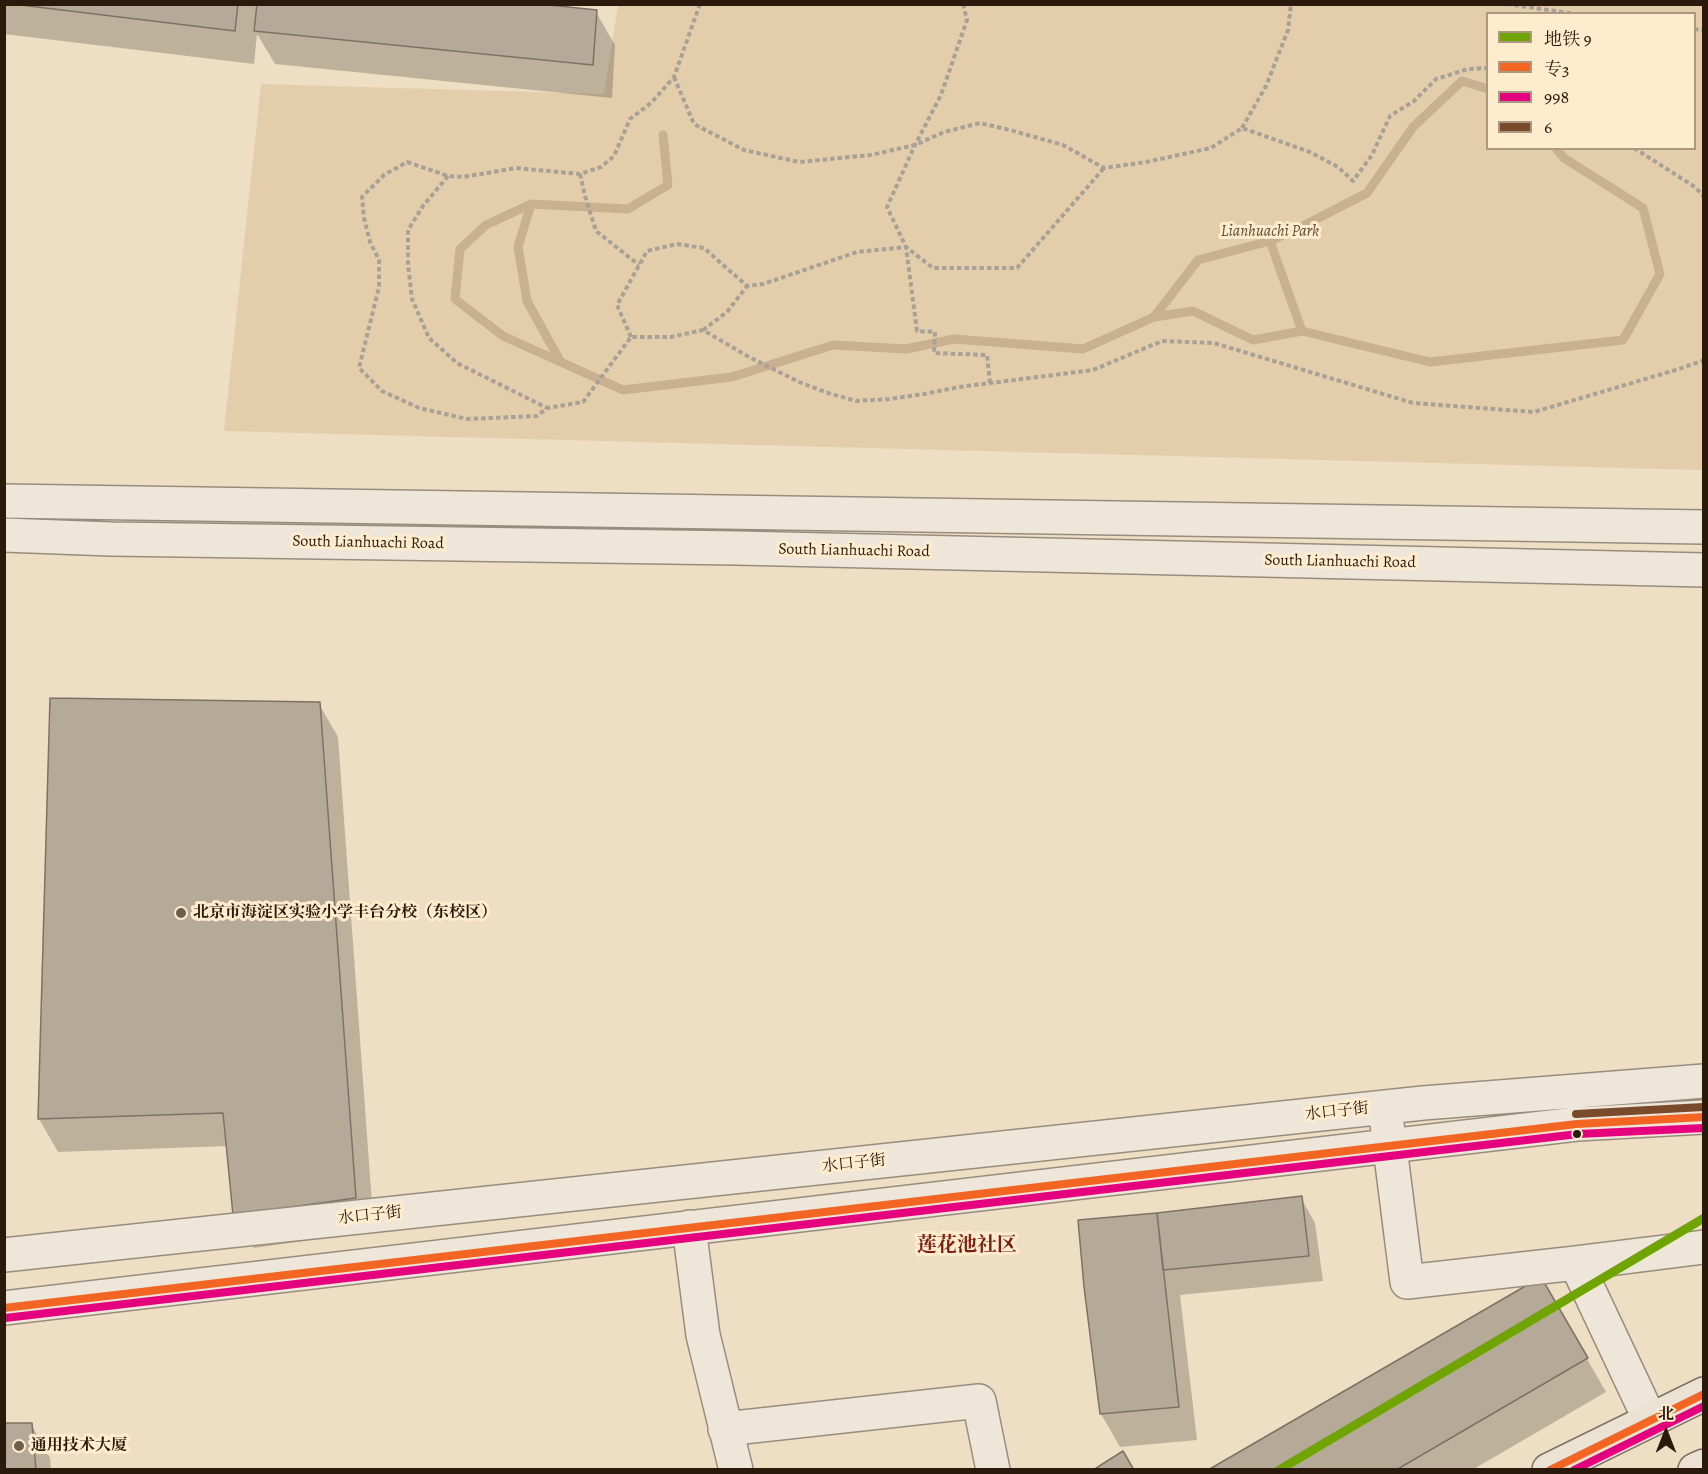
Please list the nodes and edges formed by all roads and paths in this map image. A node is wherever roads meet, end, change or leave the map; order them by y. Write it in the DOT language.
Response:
graph roads {
  1 [pos="700,4"];
  2 [pos="963,4"];
  3 [pos="1291,4"];
  4 [pos="1507,4"];
  5 [pos="1562,12"];
  6 [pos="1486,68"];
  7 [pos="674,78"];
  8 [pos="1242,128"];
  9 [pos="915,145"];
  10 [pos="1637,150"];
  11 [pos="1104,168"];
  12 [pos="580,174"];
  13 [pos="448,176"];
  14 [pos="1704,196"];
  15 [pos="906,247"];
  16 [pos="639,266"];
  17 [pos="747,285"];
  18 [pos="703,330"];
  19 [pos="631,337"];
  20 [pos="1704,360"];
  21 [pos="990,383"];
  22 [pos="547,408"];
  23 [pos="4,501"];
  24 [pos="1704,527"];
  25 [pos="4,535"];
  26 [pos="1704,570"];
  27 [pos="1704,1081"];
  28 [pos="1384,1107"];
  29 [pos="1704,1117"];
  30 [pos="1390,1146"];
  31 [pos="689,1227"];
  32 [pos="1704,1247"];
  33 [pos="4,1255"];
  34 [pos="1576,1263"];
  35 [pos="4,1308"];
  36 [pos="1704,1394"];
  37 [pos="1650,1420"];
  38 [pos="725,1429"];
  39 [pos="1704,1466"];
  40 [pos="736,1470"];
  41 [pos="993,1470"];
  42 [pos="1548,1470"];
  43 [pos="1695,1470"];
  1 -- 7 [label="path"];
  2 -- 9 [label="path"];
  3 -- 8 [label="path"];
  4 -- 5 [label="path"];
  6 -- 8 [label="path"];
  7 -- 9 [label="path"];
  7 -- 12 [label="path"];
  8 -- 11 [label="path"];
  9 -- 11 [label="path"];
  9 -- 15 [label="path"];
  10 -- 14 [label="path"];
  11 -- 15 [label="path"];
  12 -- 13 [label="path"];
  12 -- 16 [label="path"];
  13 -- 22 [label="path"];
  13 -- 22 [label="path"];
  15 -- 17 [label="path"];
  15 -- 21 [label="path"];
  16 -- 17 [label="path"];
  16 -- 19 [label="path"];
  17 -- 18 [label="path"];
  18 -- 19 [label="path"];
  18 -- 21 [label="path"];
  19 -- 22 [label="path"];
  20 -- 21 [label="path"];
  23 -- 24 [label="street"];
  25 -- 26 [label="street, South Lianhuachi Road"];
  27 -- 28 [label="street, 水口子街"];
  28 -- 30 [label="street"];
  28 -- 33 [label="street, 水口子街"];
  29 -- 30 [label="street"];
  30 -- 31 [label="street"];
  30 -- 34 [label="street"];
  31 -- 35 [label="street"];
  31 -- 38 [label="street"];
  32 -- 34 [label="street"];
  34 -- 37 [label="street"];
  36 -- 37 [label="highway"];
  37 -- 42 [label="highway"];
  38 -- 40 [label="street"];
  38 -- 41 [label="street"];
  39 -- 43 [label="highway"];
}
